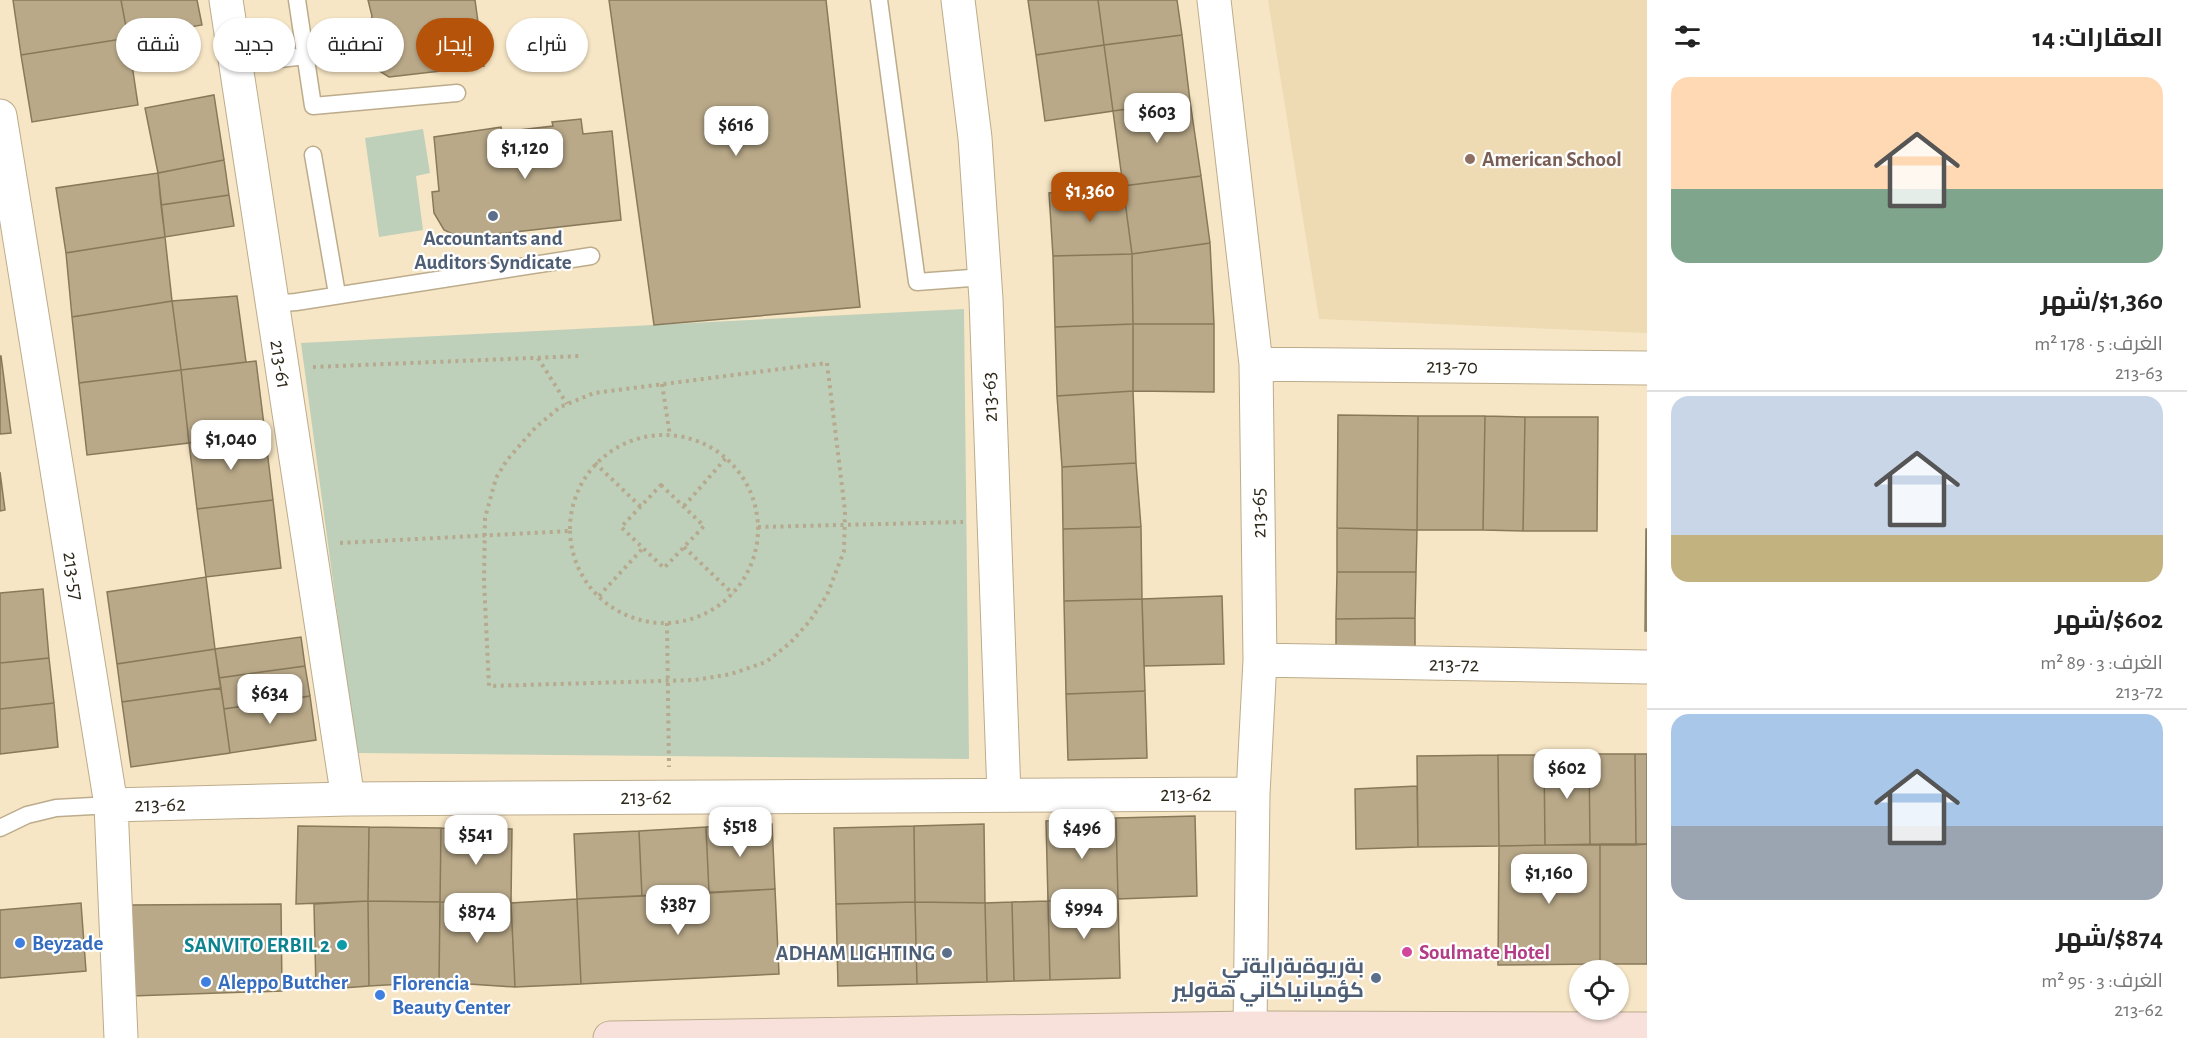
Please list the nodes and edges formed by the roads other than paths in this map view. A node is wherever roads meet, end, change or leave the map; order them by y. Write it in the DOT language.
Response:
graph roads {
  1 [pos="226,0"];
  2 [pos="297,0"];
  3 [pos="879,0"];
  4 [pos="958,0"];
  5 [pos="1214,0"];
  6 [pos="229,18"];
  7 [pos="306,56"];
  8 [pos="295,57"];
  9 [pos="237,72"];
  10 [pos="457,93"];
  11 [pos="0,116"];
  12 [pos="313,155"];
  13 [pos="591,256"];
  14 [pos="984,277"];
  15 [pos="337,294"];
  16 [pos="272,304"];
  17 [pos="1256,364"];
  18 [pos="1647,368"];
  19 [pos="1260,660"];
  20 [pos="1647,667"];
  21 [pos="1254,794"];
  22 [pos="1004,795"];
  23 [pos="348,799"];
  24 [pos="111,805"];
  25 [pos="0,828"];
  26 [pos="1250,1028"];
  27 [pos="1647,1029"];
  28 [pos="122,1038"];
  29 [pos="610,1038"];
  1 -- 6 [label="street, 213-61"];
  2 -- 7 [label="lane"];
  3 -- 14 [label="lane"];
  4 -- 14 [label="street, 213-63"];
  5 -- 17 [label="street, 213-65"];
  7 -- 8 [label="lane"];
  7 -- 10 [label="lane"];
  9 -- 16 [label="street, 213-61"];
  11 -- 24 [label="street, 213-57"];
  12 -- 15 [label="lane"];
  13 -- 15 [label="lane"];
  14 -- 22 [label="street, 213-63"];
  15 -- 16 [label="lane"];
  16 -- 23 [label="street, 213-61"];
  17 -- 18 [label="street, 213-70"];
  17 -- 19 [label="street, 213-65"];
  19 -- 20 [label="street, 213-72"];
  19 -- 21 [label="street, 213-65"];
  21 -- 22 [label="street, 213-62"];
  21 -- 26 [label="street, 213-65"];
  22 -- 23 [label="street, 213-62"];
  23 -- 24 [label="street, 213-62"];
  24 -- 25 [label="lane"];
  24 -- 28 [label="street, 213-57"];
  26 -- 27 [label="main road"];
  26 -- 29 [label="main road"];
}
